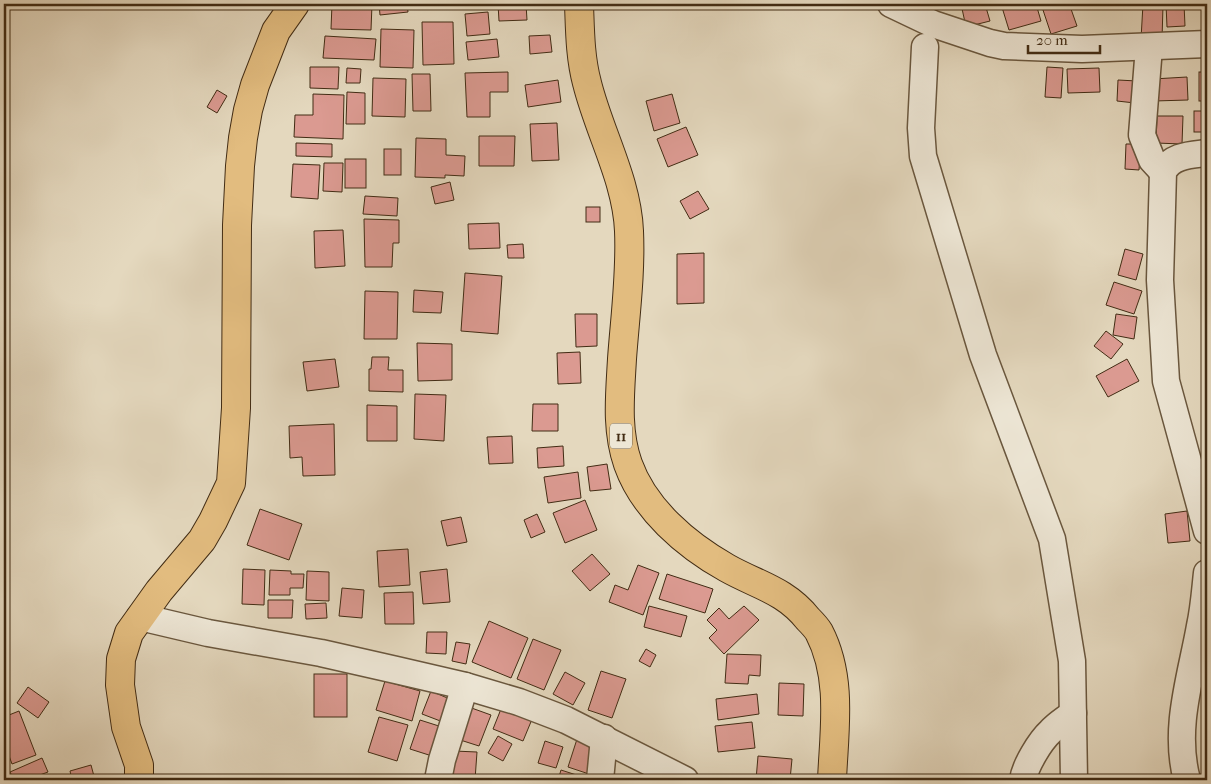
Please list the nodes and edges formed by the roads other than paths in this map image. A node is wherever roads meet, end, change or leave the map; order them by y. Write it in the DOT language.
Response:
graph roads {
  1 [pos="295,4"];
  2 [pos="579,4"];
  3 [pos="891,4"];
  4 [pos="1207,44"];
  5 [pos="925,47"];
  6 [pos="1149,47"];
  7 [pos="1207,153"];
  8 [pos="1163,172"];
  9 [pos="1207,531"];
  10 [pos="1207,573"];
  11 [pos="140,617"];
  12 [pos="465,686"];
  13 [pos="1074,713"];
  14 [pos="604,738"];
  15 [pos="139,780"];
  16 [pos="438,780"];
  17 [pos="600,780"];
  18 [pos="685,780"];
  19 [pos="832,780"];
  20 [pos="1023,780"];
  21 [pos="1074,780"];
  22 [pos="1188,780"];
  1 -- 11 [label="highway"];
  2 -- 19 [label="highway, 11"];
  3 -- 6 [label="street"];
  4 -- 6 [label="street"];
  5 -- 13 [label="street"];
  6 -- 8 [label="street"];
  7 -- 8 [label="street"];
  8 -- 9 [label="street"];
  10 -- 22 [label="street"];
  11 -- 12 [label="street"];
  11 -- 15 [label="highway"];
  12 -- 14 [label="street"];
  12 -- 16 [label="street"];
  13 -- 20 [label="street"];
  13 -- 21 [label="street"];
  14 -- 17 [label="street"];
  14 -- 18 [label="street"];
}
